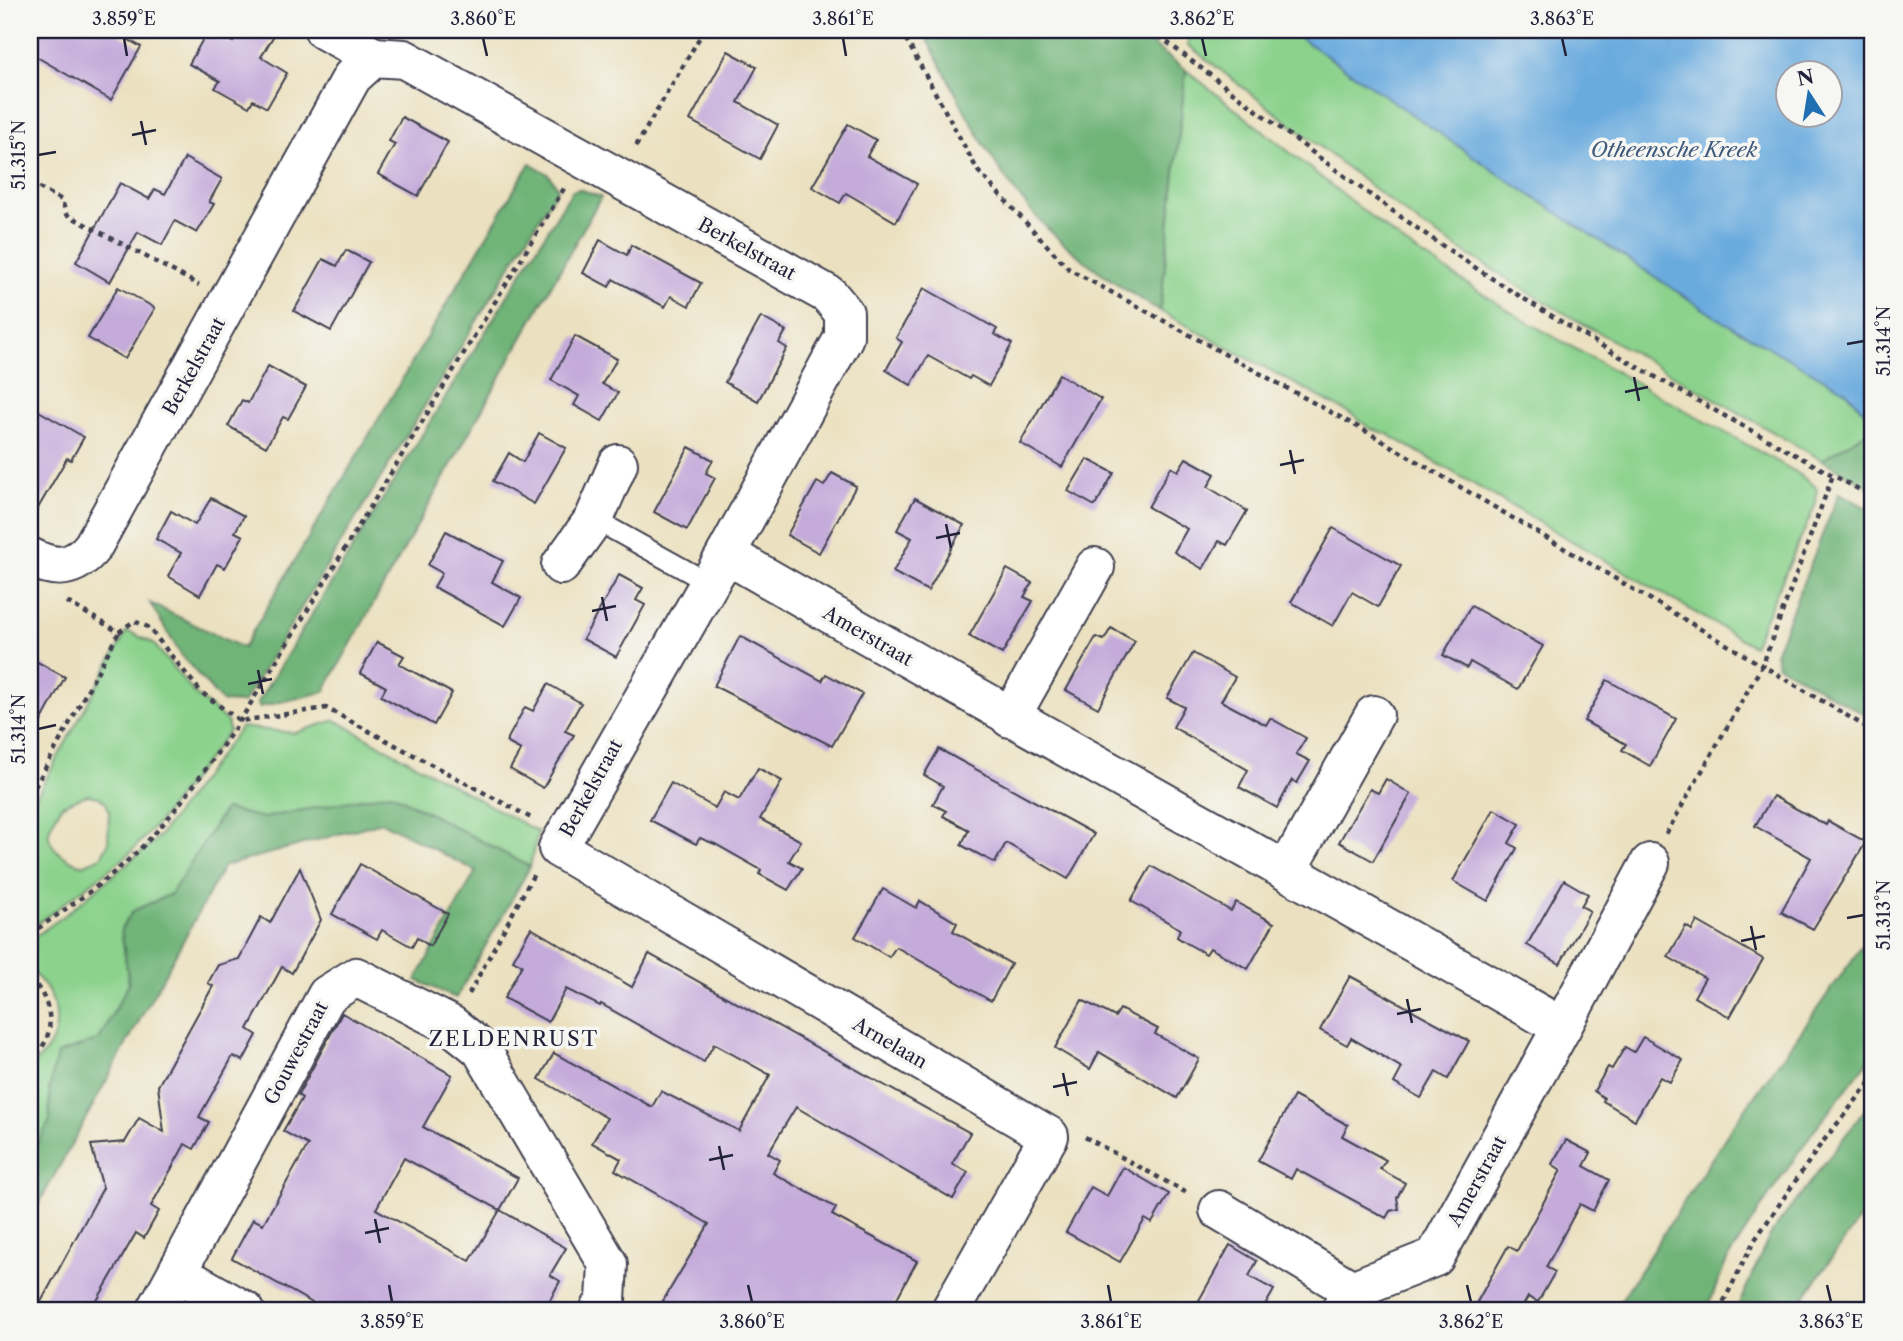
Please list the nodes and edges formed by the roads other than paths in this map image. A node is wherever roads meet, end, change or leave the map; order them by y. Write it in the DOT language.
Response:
graph roads {
  1 [pos="324,30"];
  2 [pos="374,57"];
  3 [pos="618,464"];
  4 [pos="594,519"];
  5 [pos="30,557"];
  6 [pos="561,565"];
  7 [pos="1096,567"];
  8 [pos="717,568"];
  9 [pos="1374,715"];
  10 [pos="1010,718"];
  11 [pos="561,842"];
  12 [pos="1650,863"];
  13 [pos="1287,870"];
  14 [pos="1562,1027"];
  15 [pos="1219,1210"];
  16 [pos="178,1273"];
  17 [pos="1346,1301"];
  18 [pos="156,1311"];
  19 [pos="245,1311"];
  20 [pos="599,1311"];
  21 [pos="950,1311"];
  1 -- 2 [label="street, Berkelstraat"];
  2 -- 5 [label="street, Berkelstraat"];
  2 -- 8 [label="street, Berkelstraat"];
  3 -- 4 [label="street"];
  4 -- 6 [label="street"];
  4 -- 8 [label="lane"];
  7 -- 10 [label="street"];
  8 -- 10 [label="street, Amerstraat"];
  8 -- 11 [label="street, Berkelstraat"];
  9 -- 13 [label="street"];
  10 -- 13 [label="street, Amerstraat"];
  11 -- 21 [label="street, Arnelaan"];
  12 -- 14 [label="street, Amerstraat"];
  13 -- 14 [label="street, Amerstraat"];
  14 -- 17 [label="street, Amerstraat"];
  15 -- 17 [label="street, Amerstraat"];
  16 -- 18 [label="street, Gouwestraat"];
  16 -- 19 [label="street"];
  16 -- 20 [label="street, Gouwestraat"];
}
